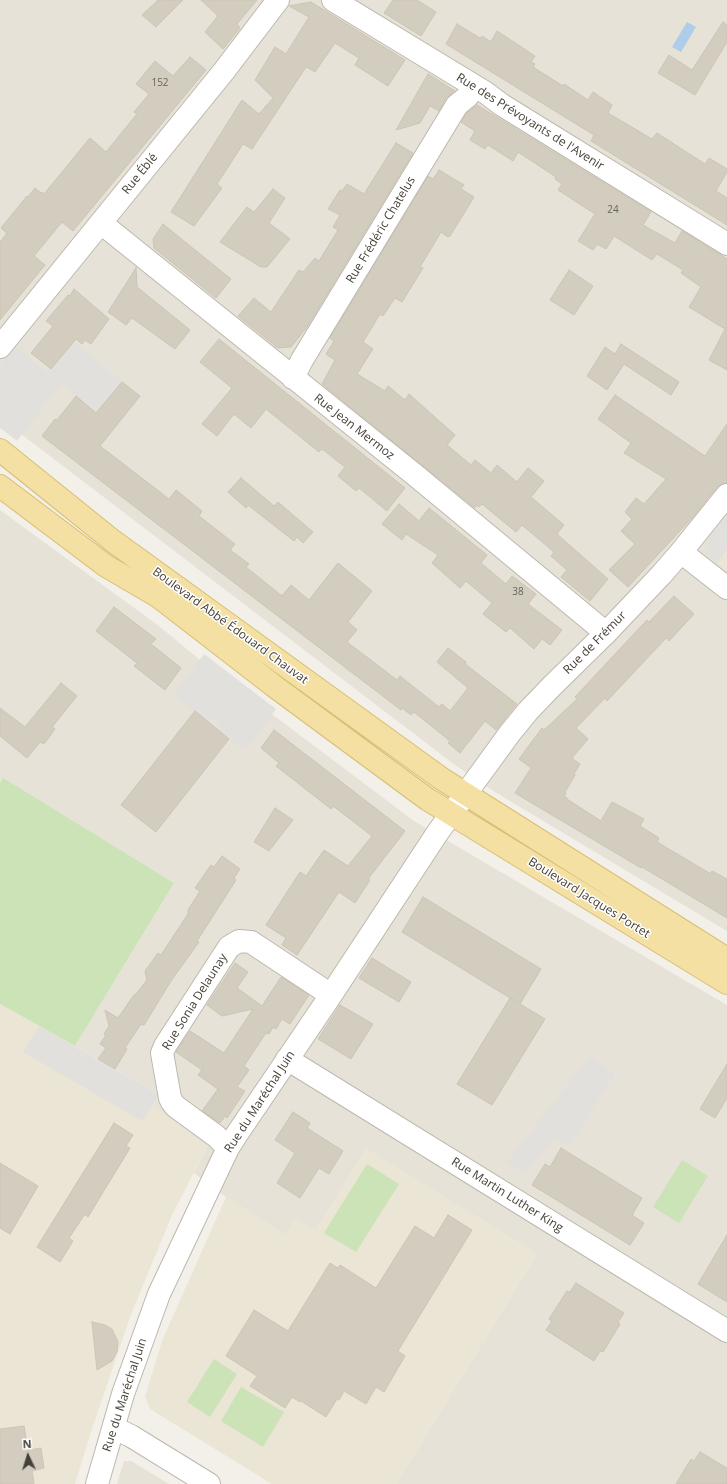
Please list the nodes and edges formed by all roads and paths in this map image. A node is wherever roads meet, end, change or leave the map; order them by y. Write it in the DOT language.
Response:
graph roads {
  1 [pos="278,0"];
  2 [pos="333,0"];
  3 [pos="474,86"];
  4 [pos="101,223"];
  5 [pos="727,244"];
  6 [pos="0,347"];
  7 [pos="293,378"];
  8 [pos="0,450"];
  9 [pos="0,486"];
  10 [pos="727,495"];
  11 [pos="681,552"];
  12 [pos="727,588"];
  13 [pos="606,633"];
  14 [pos="466,793"];
  15 [pos="451,814"];
  16 [pos="727,959"];
  17 [pos="727,983"];
  18 [pos="331,995"];
  19 [pos="287,1059"];
  20 [pos="228,1148"];
  21 [pos="727,1331"];
  22 [pos="114,1428"];
  23 [pos="97,1484"];
  24 [pos="209,1484"];
  1 -- 4 [label="street, Rue Éblé"];
  2 -- 3 [label="street, Rue des Prévoyants de l'Avenir"];
  3 -- 5 [label="street, Rue des Prévoyants de l'Avenir"];
  3 -- 7 [label="street, Rue Frédéric Chatelus"];
  4 -- 6 [label="street, Rue Éblé"];
  4 -- 7 [label="street, Rue Jean Mermoz"];
  7 -- 13 [label="street, Rue Jean Mermoz"];
  8 -- 14 [label="main road, Boulevard Abbé Édouard Chauvat"];
  9 -- 15 [label="main road, Boulevard Abbé Édouard Chauvat"];
  10 -- 11 [label="street, Rue de Frémur"];
  11 -- 12 [label="street"];
  11 -- 13 [label="street, Rue de Frémur"];
  13 -- 14 [label="street, Rue de Frémur"];
  14 -- 15 [label="street, Rue de Frémur"];
  14 -- 16 [label="main road, Boulevard Jacques Portet"];
  15 -- 17 [label="main road, Boulevard Jacques Portet"];
  15 -- 18 [label="street, Rue du Maréchal Juin"];
  18 -- 19 [label="street, Rue du Maréchal Juin"];
  18 -- 20 [label="street, Rue Sonia Delaunay"];
  19 -- 20 [label="street, Rue du Maréchal Juin"];
  19 -- 21 [label="street, Rue Martin Luther King"];
  20 -- 22 [label="street, Rue du Maréchal Juin"];
  22 -- 23 [label="street, Rue du Maréchal Juin"];
  22 -- 24 [label="street"];
}
